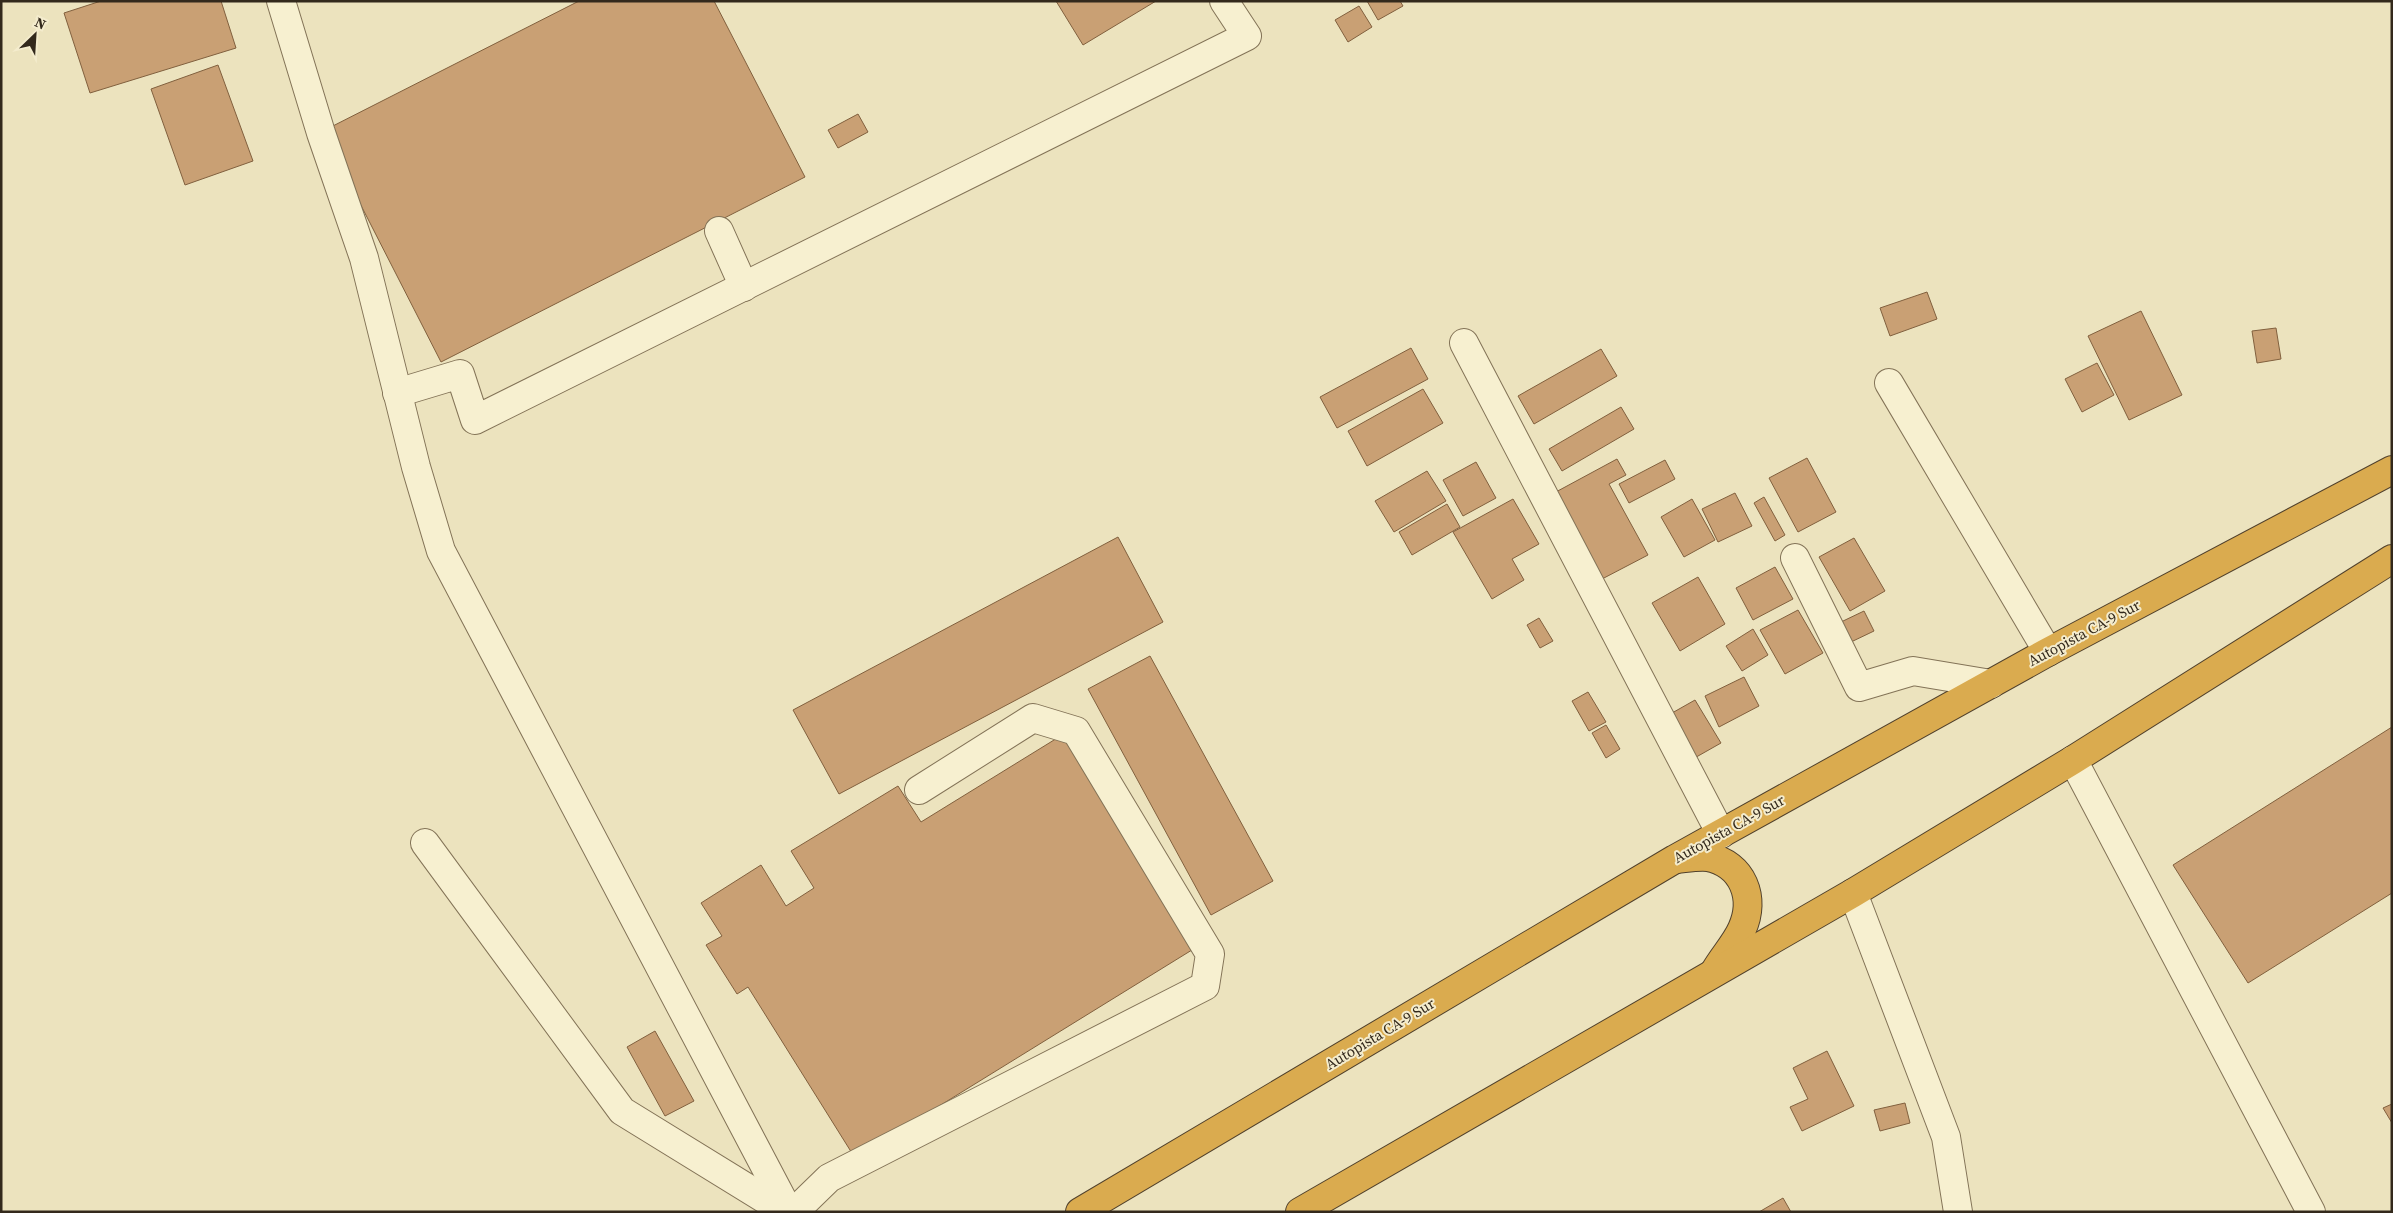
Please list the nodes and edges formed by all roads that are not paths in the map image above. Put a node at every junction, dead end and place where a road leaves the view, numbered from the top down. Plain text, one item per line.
1 (281, 1) edge
2 (1224, 1) edge
3 (719, 231) dead end
4 (744, 286) junction
5 (1464, 343) dead end
6 (1889, 383) dead end
7 (398, 393) junction
8 (2392, 470) edge
9 (1795, 558) dead end
10 (2392, 559) edge
11 (2048, 652) junction
12 (1991, 684) junction
13 (2073, 760) junction
14 (919, 790) dead end
15 (1721, 834) junction
16 (425, 843) dead end
17 (1675, 859) junction
18 (1853, 893) junction
19 (1712, 976) junction
20 (788, 1212) edge
21 (794, 1212) edge
22 (1080, 1212) edge
23 (1300, 1212) edge
24 (1958, 1212) edge
25 (2311, 1212) edge

1 - 7 street
2 - 4 street
3 - 4 street
4 - 7 street
5 - 15 street
6 - 11 street
7 - 20 street
8 - 11 highway, Autopista CA-9 Sur
9 - 12 street
10 - 13 highway
11 - 12 highway, Autopista CA-9 Sur
12 - 15 highway, Autopista CA-9 Sur
13 - 18 highway
13 - 25 street
14 - 21 street
15 - 17 highway, Autopista CA-9 Sur
16 - 20 street
17 - 19 highway
17 - 22 highway, Autopista CA-9 Sur
18 - 19 highway
18 - 24 street
19 - 23 highway

